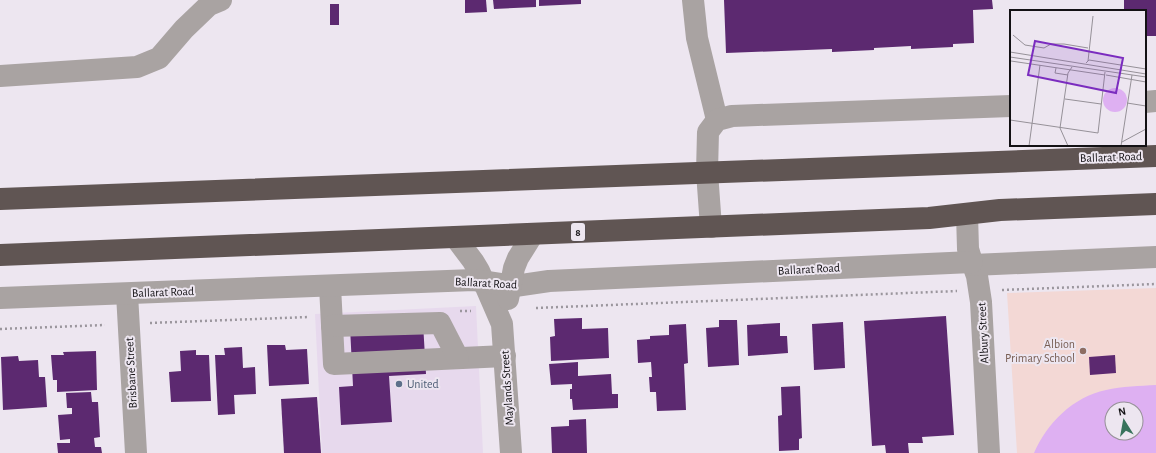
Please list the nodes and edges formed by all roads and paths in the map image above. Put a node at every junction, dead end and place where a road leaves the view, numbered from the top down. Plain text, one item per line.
1 (221, 0) edge
2 (693, 0) edge
3 (0, 76) edge
4 (1156, 101) edge
5 (1146, 102) edge
6 (1010, 106) edge
7 (716, 120) junction
8 (1156, 156) edge
9 (707, 172) junction
10 (0, 199) edge
11 (1156, 204) edge
12 (967, 214) junction
13 (710, 227) junction
14 (533, 234) junction
15 (455, 237) junction
16 (0, 255) edge
17 (1156, 257) edge
18 (972, 263) junction
19 (484, 281) junction
20 (1156, 284) edge
21 (511, 285) junction
22 (330, 286) junction
23 (980, 290) junction
24 (127, 294) junction
25 (0, 298) edge
26 (455, 311) dead end
27 (502, 314) junction
28 (332, 321) junction
29 (128, 324) junction
30 (0, 329) edge
31 (505, 356) junction
32 (458, 358) junction
33 (136, 453) edge
34 (511, 453) edge
35 (989, 453) edge

1 - 3 street
2 - 7 street
4 - 5 street
6 - 7 street
7 - 9 street
8 - 9 highway, Ballarat Road
9 - 10 highway, Ballarat Road
9 - 13 street
11 - 12 highway, 8
12 - 13 highway, 8
12 - 18 street, Albury Street
13 - 14 highway, 8
14 - 15 highway, 8
14 - 21 street, Maylands Street
15 - 16 highway, 8
15 - 19 street, Maylands Street
17 - 18 street, Ballarat Road
18 - 21 street, Ballarat Road
18 - 23 street, Albury Street
19 - 21 street, Ballarat Road
19 - 22 street, Ballarat Road
19 - 27 street, Maylands Street
20 - 23 path
21 - 27 street, Maylands Street
22 - 24 street, Ballarat Road
22 - 28 street
23 - 27 path
23 - 35 street, Albury Street
24 - 25 street, Ballarat Road
24 - 29 street, Brisbane Street
26 - 27 path
27 - 31 street, Maylands Street
28 - 29 path
28 - 32 street
28 - 32 street
29 - 30 path
29 - 33 street, Brisbane Street
31 - 32 street
31 - 34 street, Maylands Street

